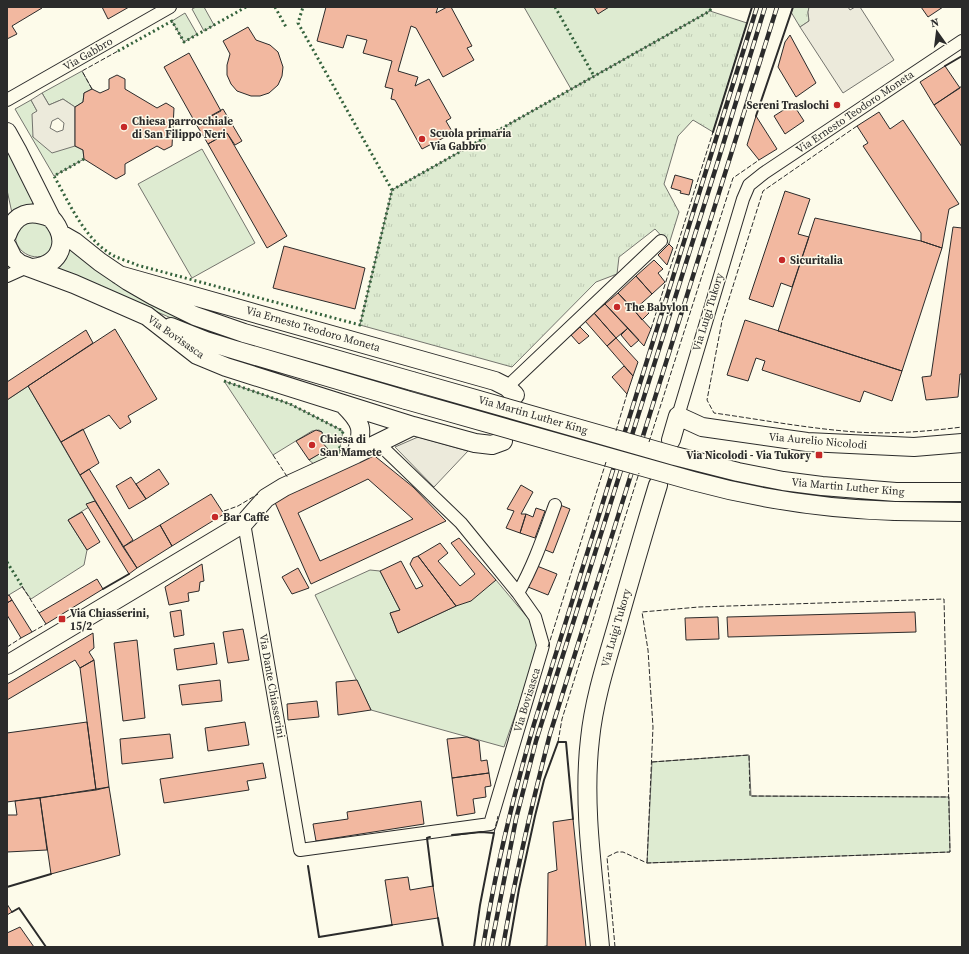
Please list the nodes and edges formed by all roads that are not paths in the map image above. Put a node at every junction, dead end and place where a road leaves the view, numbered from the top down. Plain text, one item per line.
1 (170, 7) edge
2 (962, 41) edge
3 (7, 100) edge
4 (7, 132) edge
5 (750, 185) joint
6 (51, 218) junction
7 (61, 234) junction
8 (661, 241) dead end
9 (7, 246) edge
10 (30, 268) junction
11 (119, 275) junction
12 (7, 276) edge
13 (147, 316) junction
14 (511, 391) joint
15 (344, 405) junction
16 (678, 416) junction
17 (413, 426) junction
18 (671, 440) dead end
19 (503, 441) dead end
20 (378, 443) junction
21 (962, 443) edge
22 (356, 454) junction
23 (658, 485) dead end
24 (962, 492) edge
25 (555, 505) dead end
26 (962, 512) edge
27 (244, 523) junction
28 (518, 593) junction
29 (7, 665) edge
30 (300, 850) joint
31 (600, 947) edge

1 - 3 street, Via Gabbro
2 - 5 street, Via Ernesto Teodoro Moneta
4 - 6 street
5 - 16 street, Via Luigi Tukory
6 - 7 street
6 - 9 street, Via Bovisasca
7 - 10 street
7 - 11 street
8 - 14 street, Via Ernesto Teodoro Moneta
9 - 10 street, Via Bovisasca
10 - 12 street
10 - 13 street, Via Bovisasca
11 - 14 street, Via Ernesto Teodoro Moneta
11 - 24 street, Via Martin Luther King, bridge
13 - 15 street, Via Bovisasca
13 - 26 street, Via Martin Luther King, bridge
15 - 17 street, Via Bovisasca
15 - 22 street
16 - 18 street, Via Luigi Tukory
16 - 21 street, Via Aurelio Nicolodi
17 - 19 street, Via Bovisasca
17 - 20 street
20 - 22 street
20 - 28 street, Via Bovisasca
22 - 27 street
23 - 31 street, Via Luigi Tukory
25 - 28 street
27 - 29 street
27 - 30 street, Via Dante Chiasserini
28 - 30 street, Via Bovisasca

